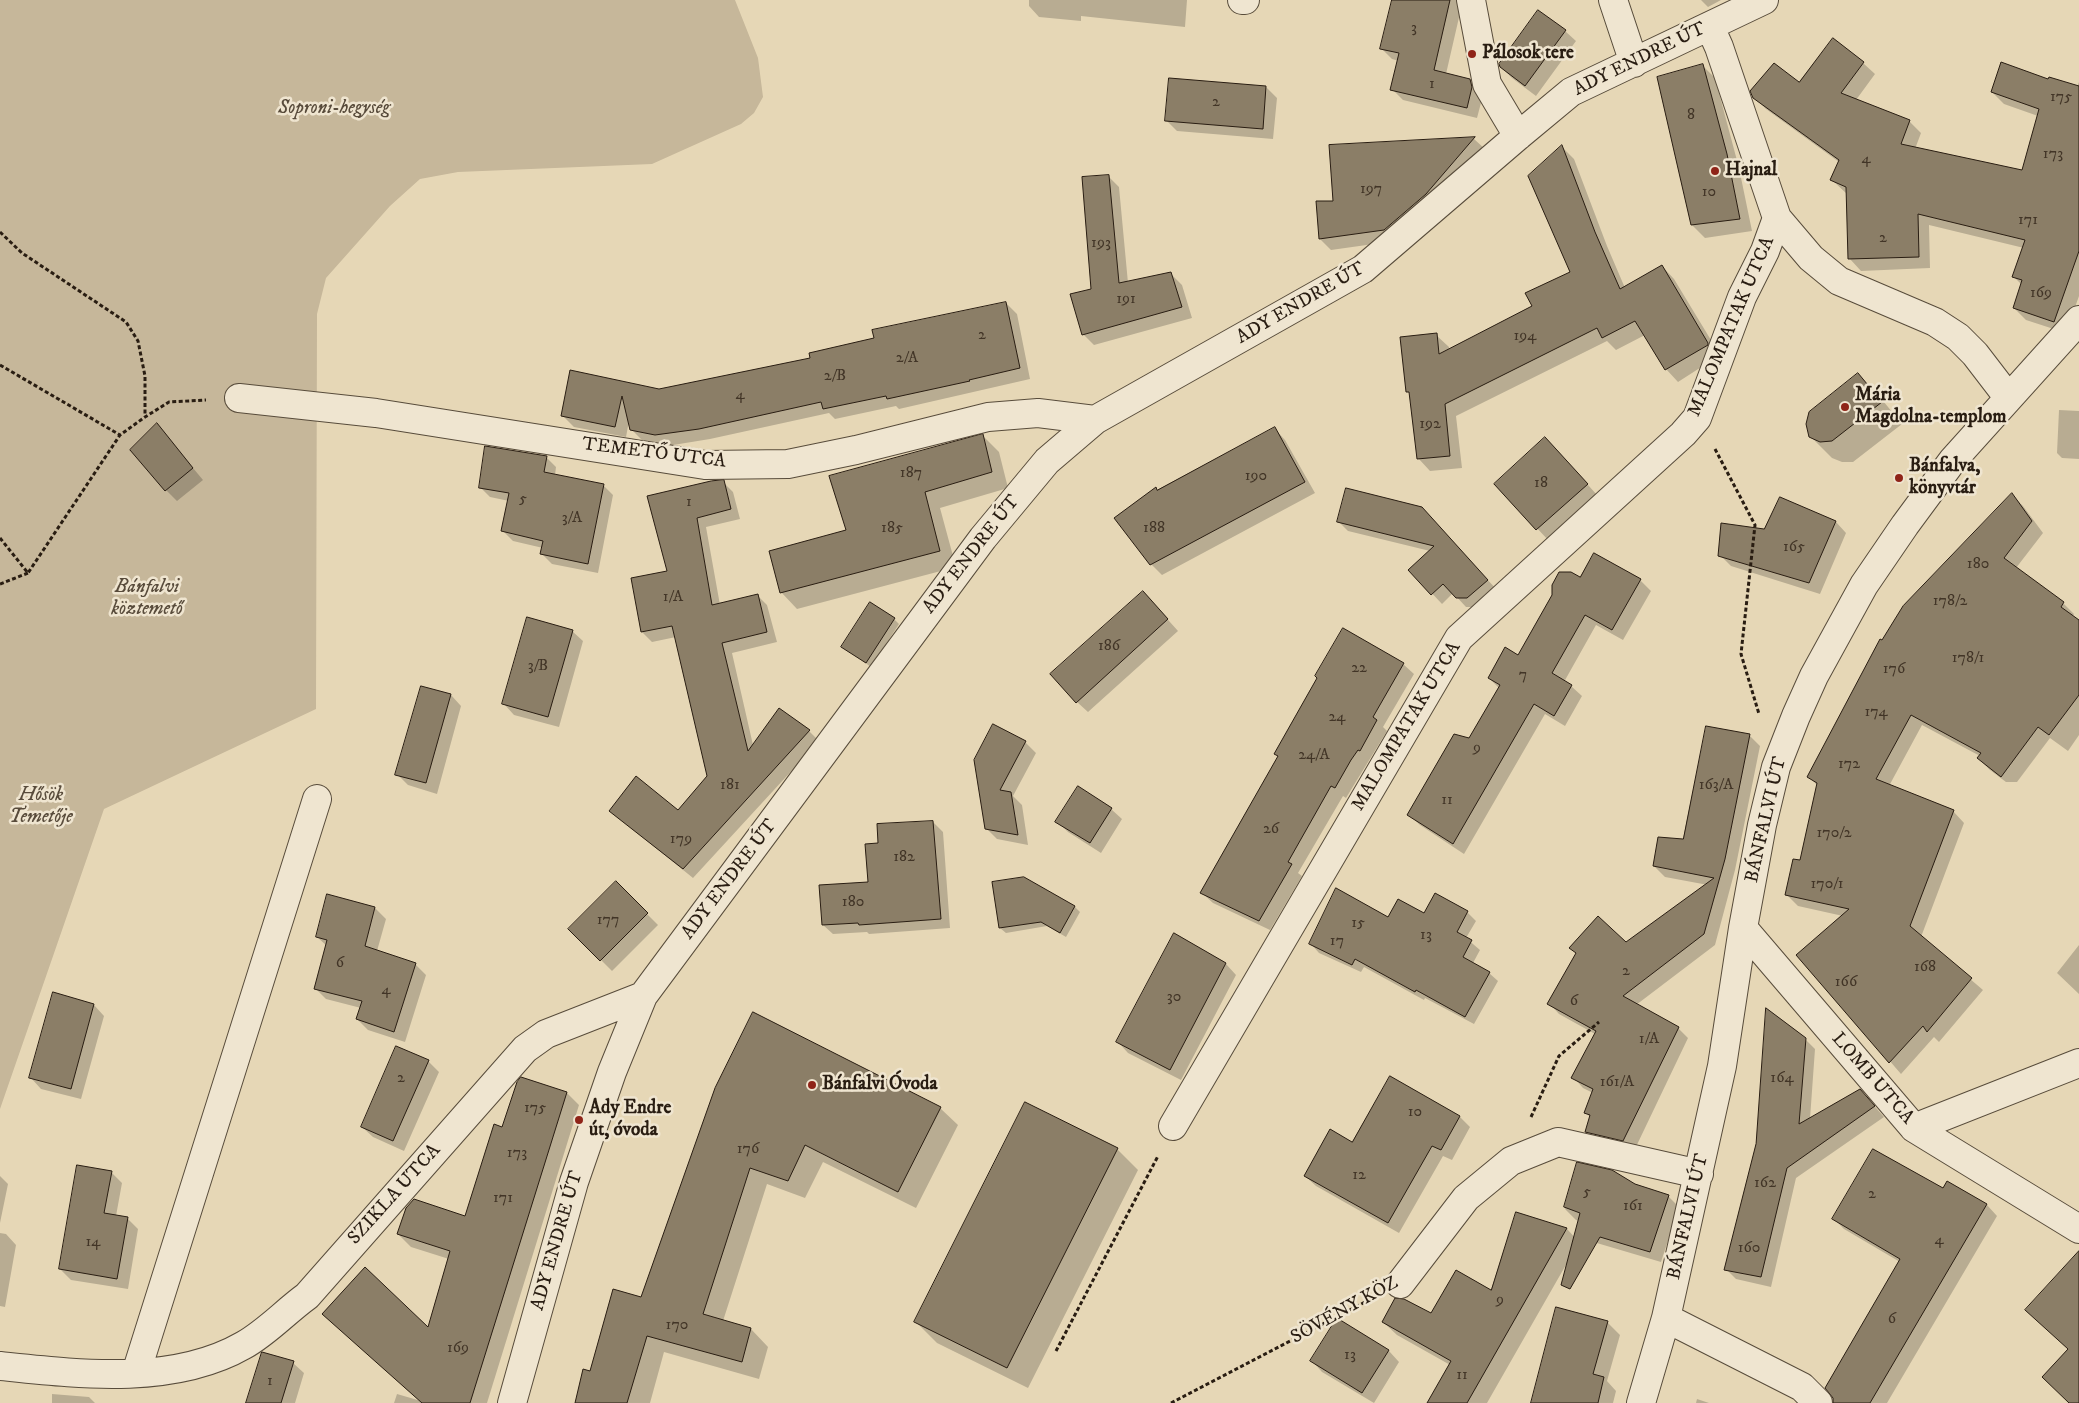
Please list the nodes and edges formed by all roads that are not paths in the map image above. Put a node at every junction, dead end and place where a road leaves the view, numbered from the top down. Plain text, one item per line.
1 (1471, 0) edge
2 (1613, 0) edge
3 (1764, 0) edge
4 (1710, 27) junction
5 (1634, 63) junction
6 (1518, 136) junction
7 (1777, 218) junction
8 (2079, 320) edge
9 (2008, 397) junction
10 (239, 398) road end
11 (1095, 420) junction
12 (317, 799) dead end
13 (1743, 928) junction
14 (642, 996) junction
15 (2079, 1063) edge
16 (1173, 1126) road end
17 (1914, 1128) junction
18 (1699, 1174) junction
19 (2079, 1229) edge
20 (1400, 1284) road end
21 (1666, 1318) junction
22 (0, 1366) edge
23 (136, 1373) junction
24 (512, 1403) edge
25 (1641, 1403) edge
26 (1818, 1403) edge

1 - 6 street
2 - 5 street
3 - 4 street, ADY ENDRE ÚT
4 - 5 street, ADY ENDRE ÚT
4 - 7 street, MALOMPATAK UTCA
5 - 6 street, ADY ENDRE ÚT
6 - 11 street, ADY ENDRE ÚT
7 - 9 street, MALOMPATAK UTCA
7 - 16 street, MALOMPATAK UTCA
8 - 9 street, BÁNFALVI ÚT
9 - 13 street, BÁNFALVI ÚT
10 - 11 street, TEMETŐ UTCA
11 - 14 street, ADY ENDRE ÚT
12 - 23 street
13 - 17 street, LOMB UTCA
13 - 18 street, BÁNFALVI ÚT
14 - 23 street, SZIKLA UTCA
14 - 24 street, ADY ENDRE ÚT
15 - 17 street
17 - 19 street, LOMB UTCA
18 - 20 street, SÖVÉNY KÖZ
18 - 21 street, BÁNFALVI ÚT
21 - 25 street, BÁNFALVI ÚT
21 - 26 street
22 - 23 street, SZIKLA UTCA

